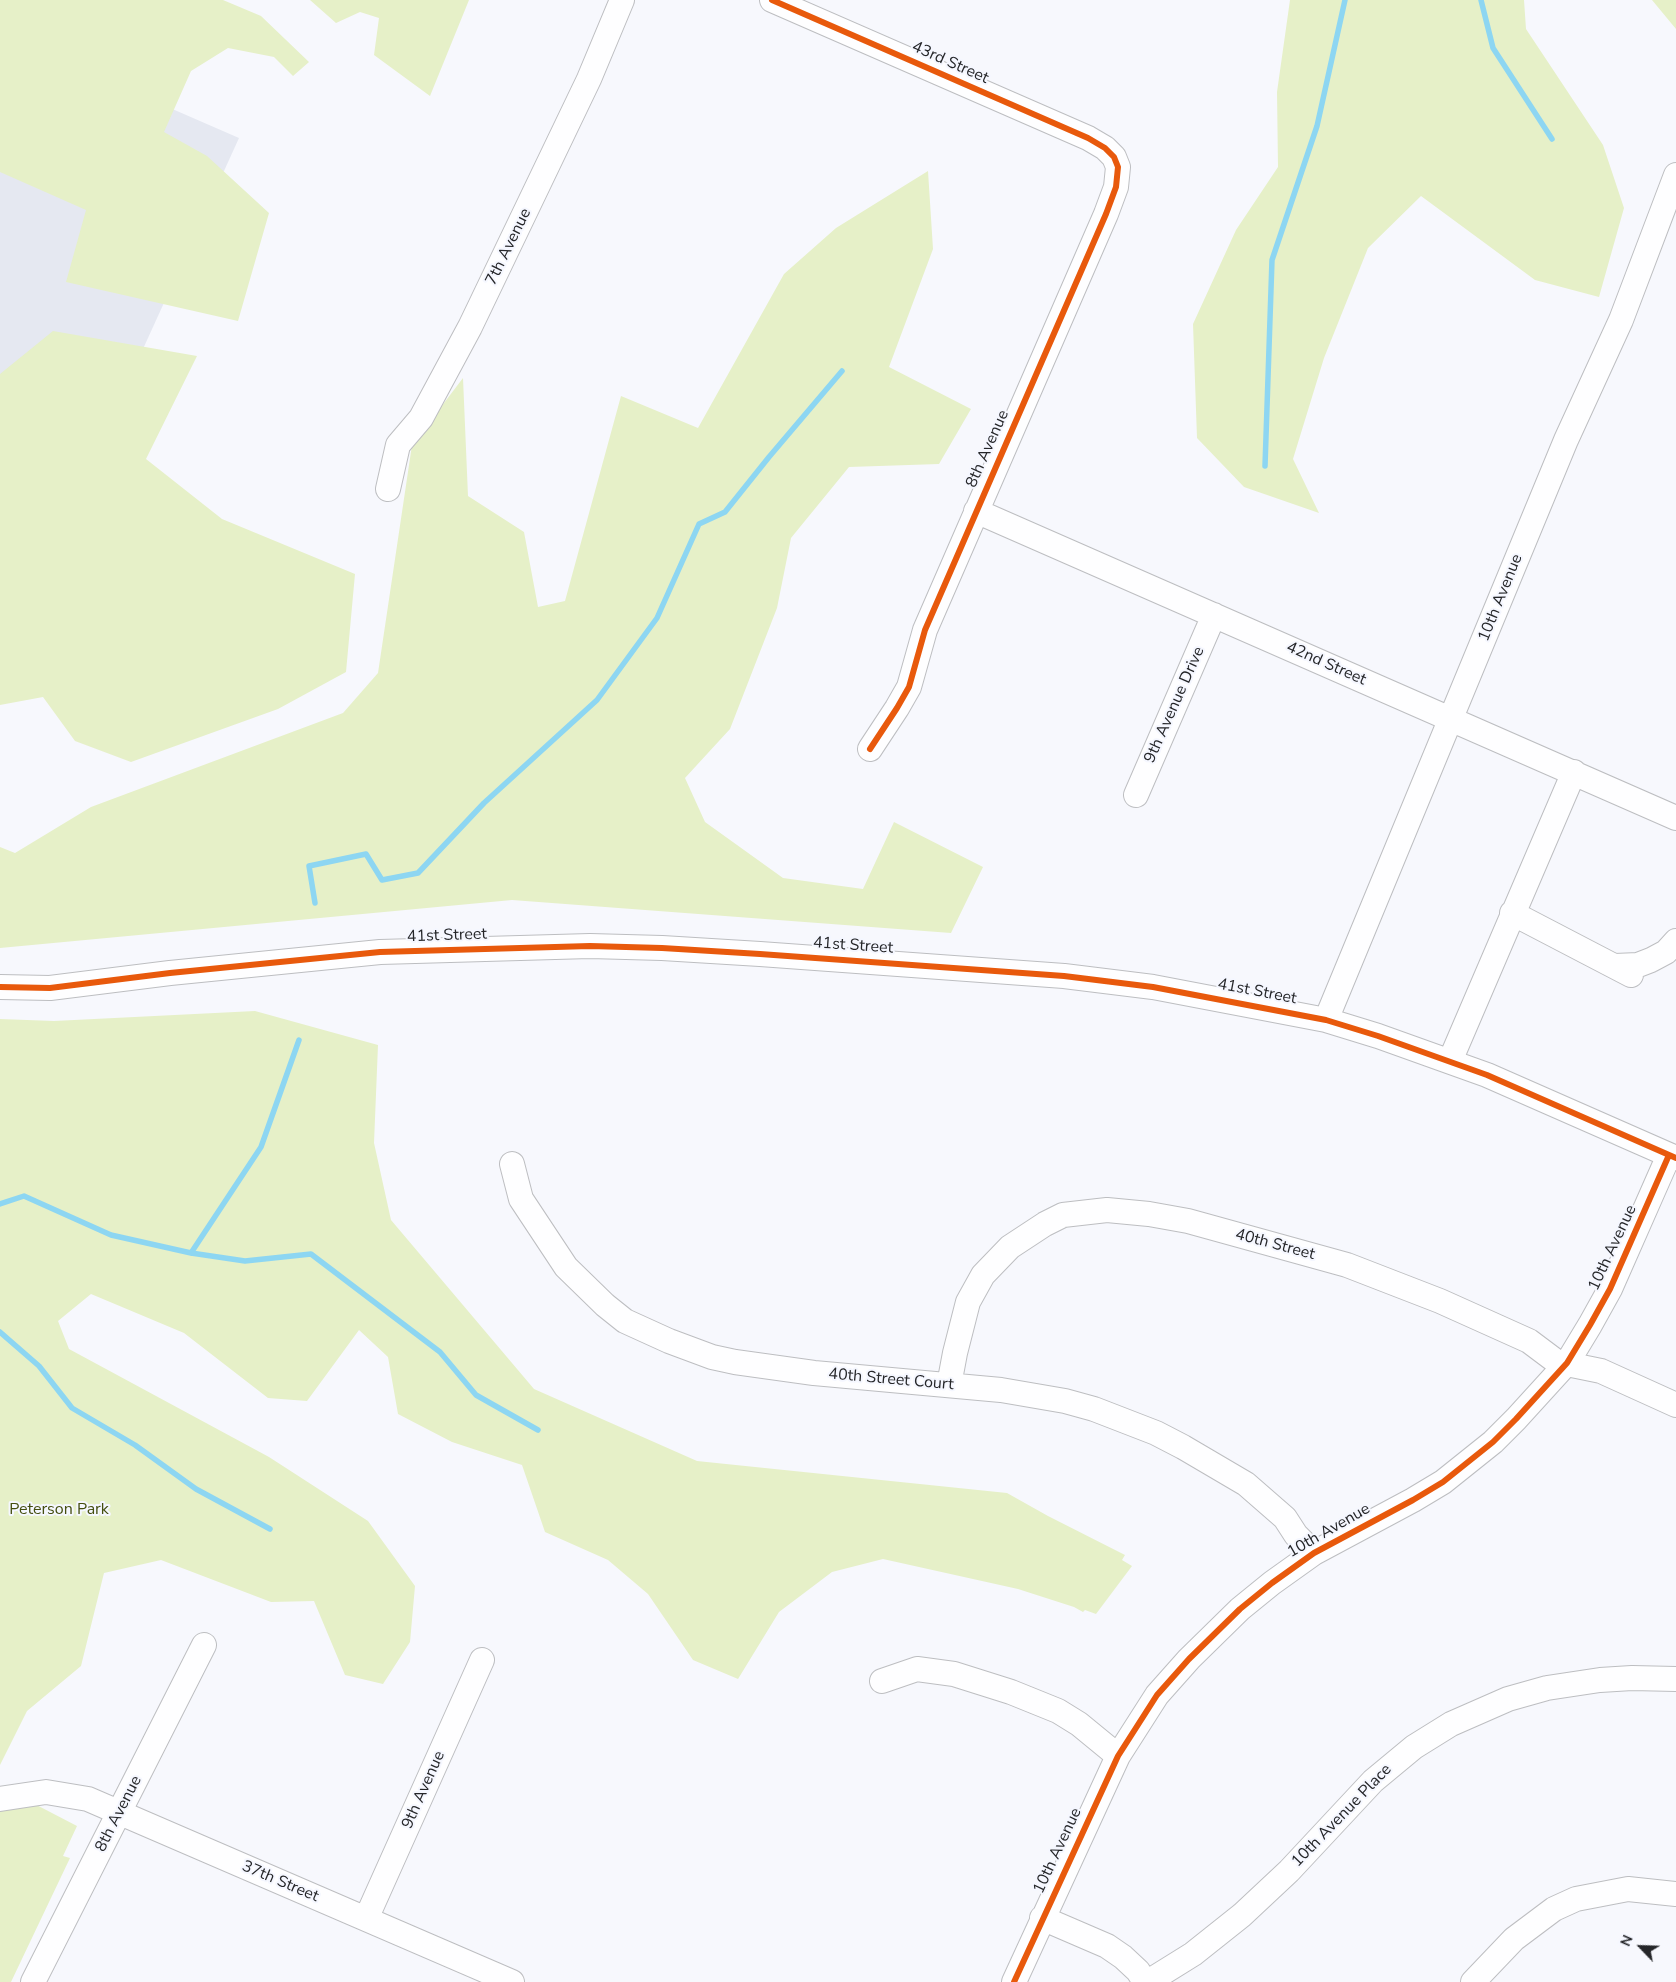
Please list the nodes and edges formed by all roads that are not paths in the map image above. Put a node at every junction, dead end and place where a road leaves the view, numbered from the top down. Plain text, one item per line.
1 (622, 0) edge
2 (772, 0) edge
3 (1114, 157) joint
4 (1676, 175) edge
5 (388, 489) dead end
6 (976, 511) junction
7 (1214, 615) junction
8 (1451, 719) junction
9 (870, 749) dead end
10 (1574, 772) junction
11 (1136, 795) dead end
12 (1676, 818) edge
13 (1512, 913) junction
14 (1676, 941) edge
15 (0, 987) edge
16 (1326, 1020) junction
17 (1450, 1060) junction
18 (1672, 1156) edge
19 (512, 1164) dead end
20 (1567, 1363) junction
21 (949, 1386) junction
22 (1676, 1405) edge
23 (1314, 1552) junction
24 (204, 1645) dead end
25 (482, 1660) dead end
26 (1676, 1679) edge
27 (882, 1681) dead end
28 (1118, 1756) junction
29 (0, 1799) edge
30 (120, 1813) junction
31 (1676, 1894) edge
32 (1042, 1918) junction
33 (366, 1919) junction
34 (33, 1982) edge
35 (512, 1982) edge
36 (1014, 1982) edge
37 (1146, 1982) edge
38 (1473, 1982) edge

1 - 5 street, 7th Avenue
2 - 3 street, 43rd Street
3 - 6 street, 8th Avenue
4 - 8 street, 10th Avenue
6 - 7 street, 42nd Street
6 - 9 street, 8th Avenue
7 - 8 street, 42nd Street
7 - 11 street, 9th Avenue Drive
8 - 10 street, 42nd Street
8 - 16 street, 10th Avenue
10 - 12 street, 42nd Street
10 - 13 street
13 - 14 street
13 - 17 street
15 - 16 street, 41st Street
16 - 17 street, 41st Street
17 - 18 street, 41st Street
18 - 20 street, 10th Avenue
19 - 21 street, 40th Street Court
20 - 21 street, 40th Street
20 - 22 street, 40th Street
20 - 23 street, 10th Avenue
21 - 23 street, 40th Street Court
23 - 28 street, 10th Avenue
24 - 30 street, 8th Avenue
25 - 33 street, 9th Avenue
26 - 37 street, 10th Avenue Place
27 - 28 street
28 - 32 street, 10th Avenue
29 - 30 street, 37th Street
30 - 33 street, 37th Street
30 - 34 street, 8th Avenue
31 - 38 street
32 - 36 street, 10th Avenue
32 - 37 street
33 - 35 street, 37th Street

